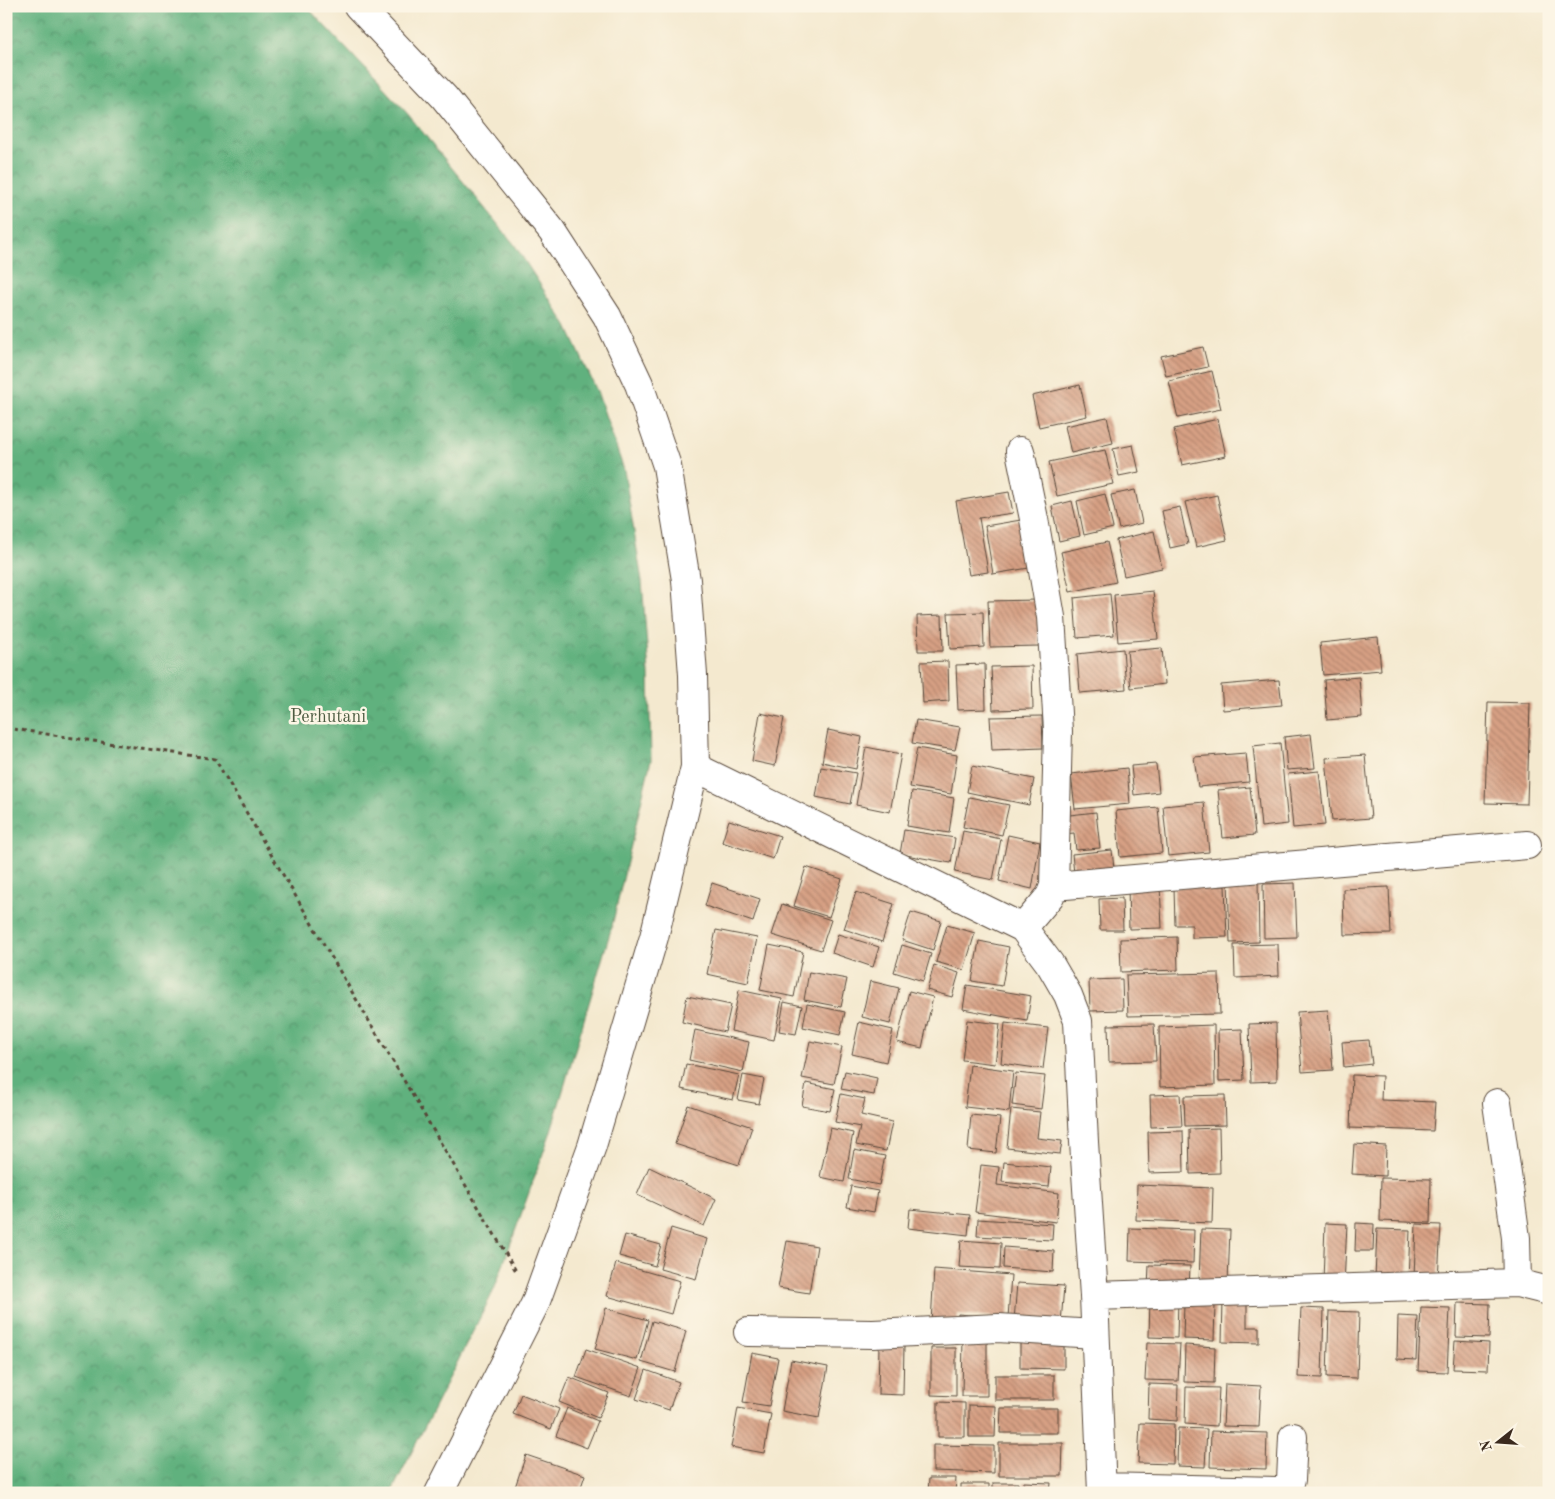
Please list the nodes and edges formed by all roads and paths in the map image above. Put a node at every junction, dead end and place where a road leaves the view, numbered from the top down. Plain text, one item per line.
1 (358, 6) edge
2 (1020, 452) dead end
3 (6, 728) edge
4 (695, 767) junction
5 (1527, 845) dead end
6 (1054, 886) junction
7 (1023, 928) junction
8 (1497, 1103) dead end
9 (1517, 1283) junction
10 (1549, 1291) edge
11 (1094, 1296) junction
12 (535, 1304) junction
13 (748, 1332) dead end
14 (1095, 1334) junction
15 (1293, 1438) dead end
16 (1102, 1490) edge
17 (439, 1493) edge

1 - 4 street
2 - 6 street
3 - 12 path
4 - 7 street
4 - 12 street
5 - 6 street
6 - 7 street
7 - 11 street
8 - 9 street
9 - 10 street
9 - 11 street
11 - 14 street
12 - 17 street
13 - 14 street
14 - 16 street
15 - 16 street

